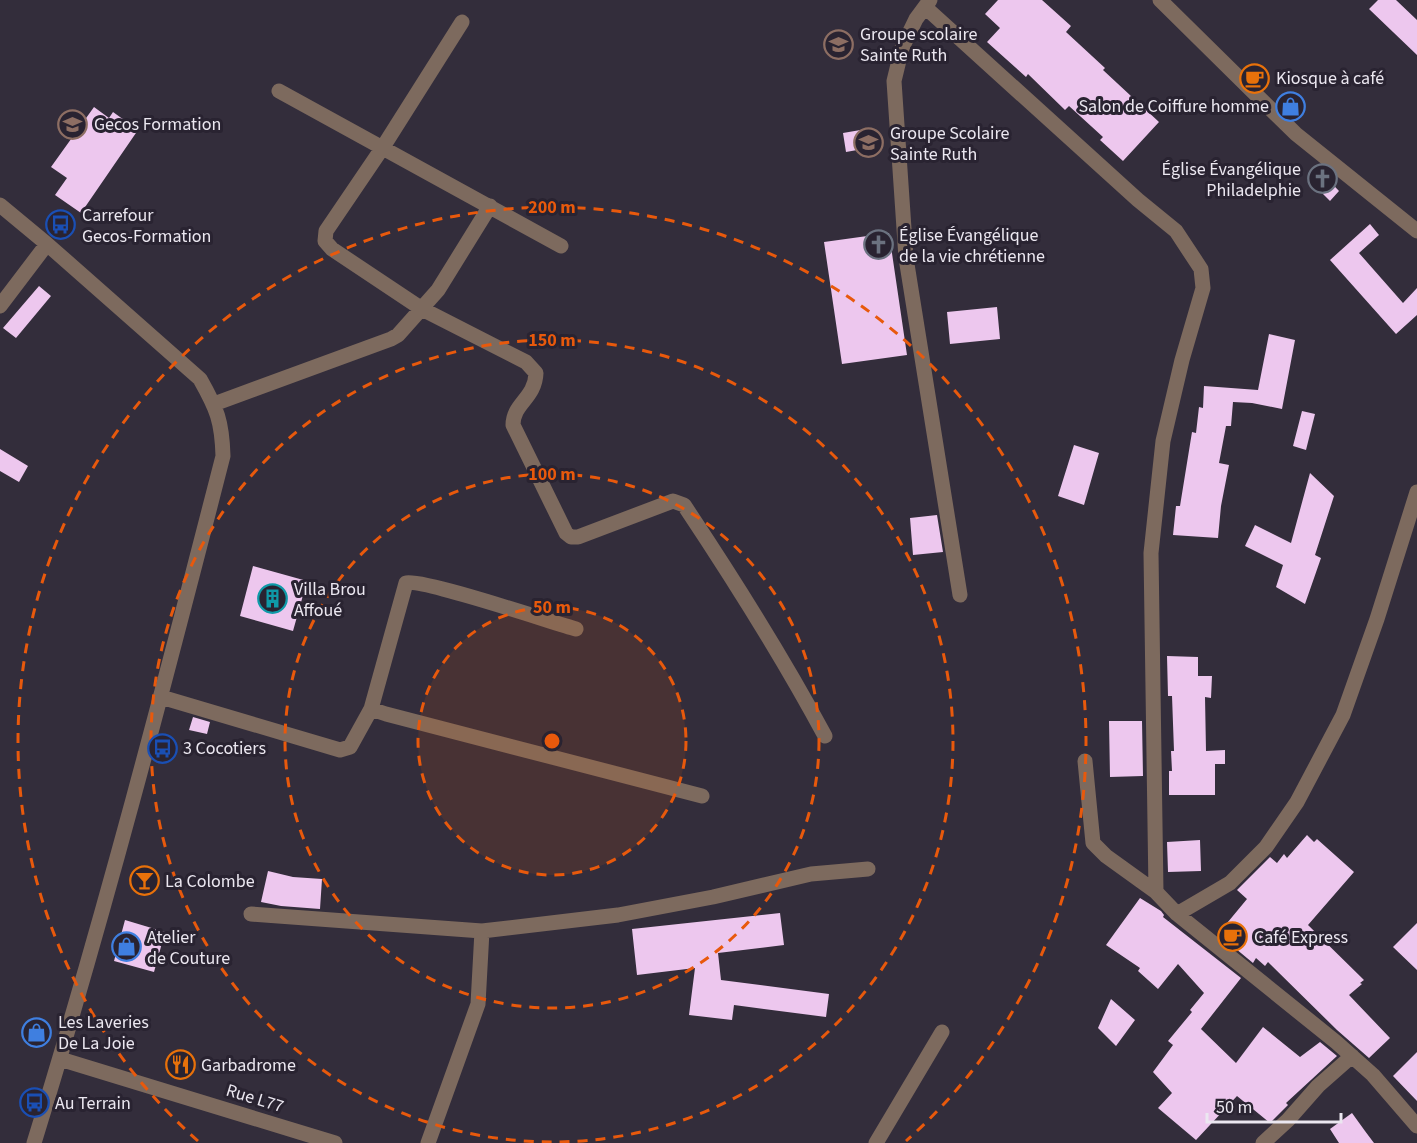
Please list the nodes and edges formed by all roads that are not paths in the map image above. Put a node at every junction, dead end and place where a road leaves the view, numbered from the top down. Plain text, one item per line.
1 (1160, 0) edge
2 (927, 3) edge
3 (462, 22) dead end
4 (279, 91) dead end
5 (383, 147) junction
6 (0, 205) edge
7 (490, 206) junction
8 (1417, 231) edge
9 (47, 244) junction
10 (561, 246) dead end
11 (0, 306) edge
12 (422, 309) junction
13 (214, 405) junction
14 (1417, 492) edge
15 (960, 595) dead end
16 (576, 629) dead end
17 (161, 697) junction
18 (371, 708) junction
19 (825, 735) dead end
20 (1085, 761) dead end
21 (702, 796) dead end
22 (868, 869) dead end
23 (1156, 892) junction
24 (252, 914) dead end
25 (1177, 914) junction
26 (482, 931) junction
27 (942, 1032) dead end
28 (1352, 1056) junction
29 (60, 1059) junction
30 (1417, 1126) edge
31 (34, 1143) edge
32 (334, 1143) edge
33 (428, 1143) edge
34 (876, 1143) edge
35 (1263, 1143) edge

1 - 8 street
2 - 15 street
2 - 23 street
3 - 5 street
4 - 5 street
5 - 7 street
5 - 12 street
6 - 9 street
7 - 10 street
7 - 12 street
9 - 11 street
9 - 13 street
12 - 13 street
12 - 19 street
13 - 17 street
14 - 25 street
16 - 18 street
17 - 18 street
17 - 29 street
18 - 21 street
20 - 23 street
22 - 26 street
23 - 25 street
24 - 26 street
25 - 28 street
26 - 33 street
27 - 34 street
28 - 30 street
28 - 35 street
29 - 31 street
29 - 32 street, Rue L77

